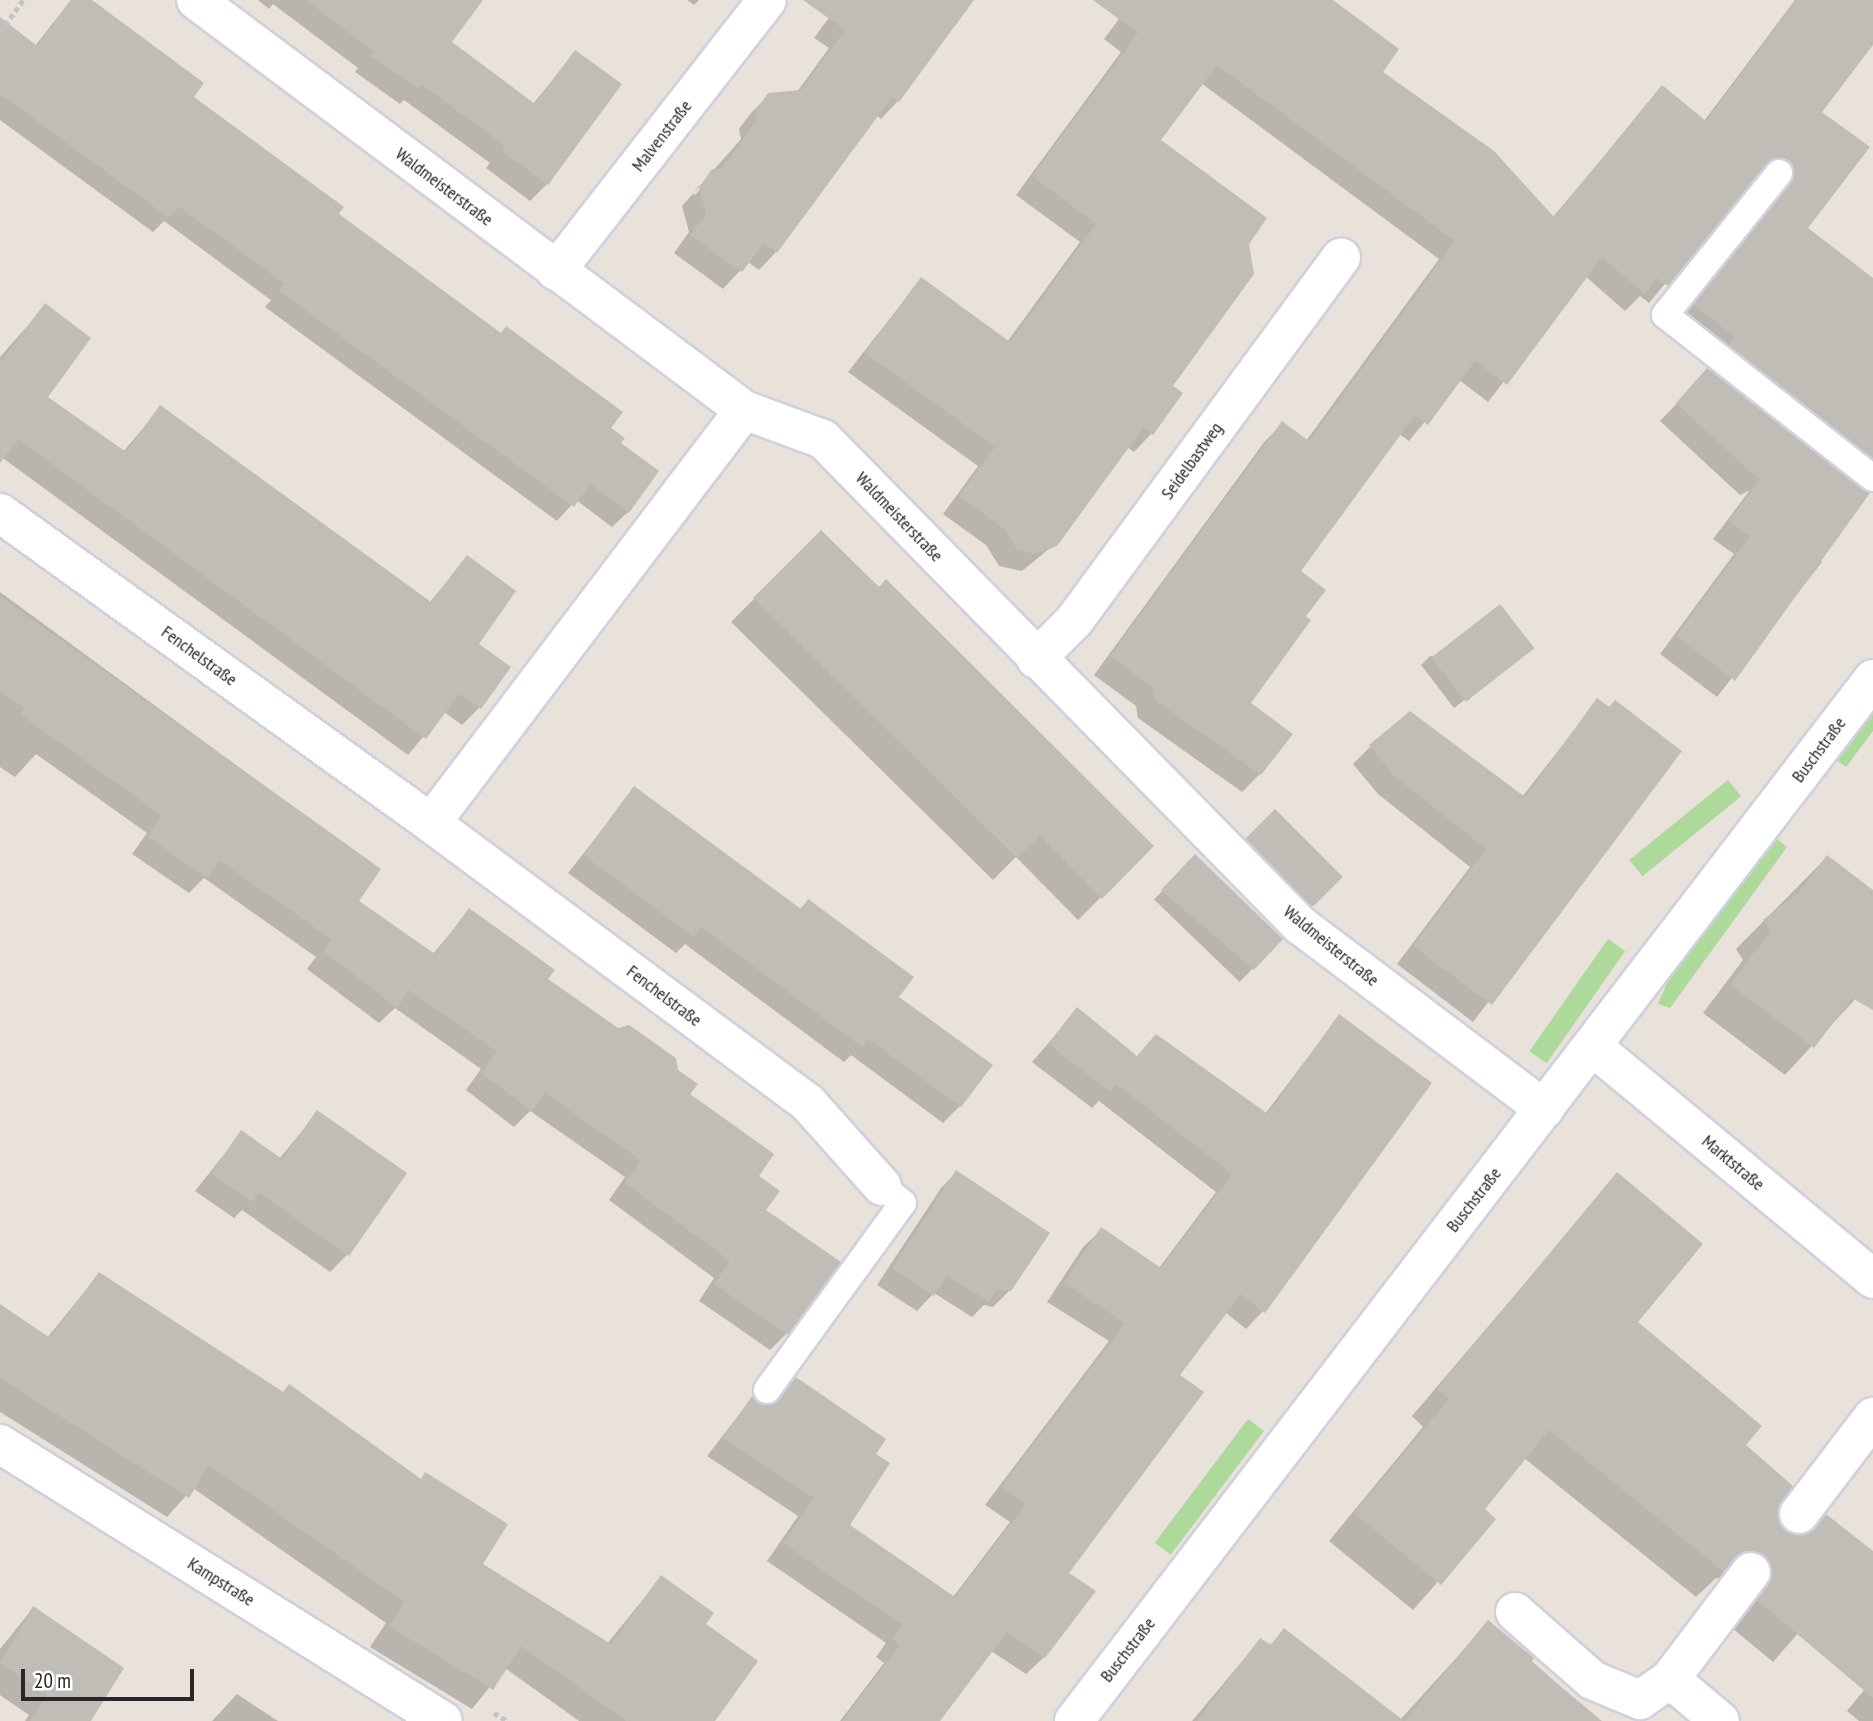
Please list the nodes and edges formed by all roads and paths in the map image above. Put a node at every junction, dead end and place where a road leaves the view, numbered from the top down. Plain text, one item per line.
1 (23, 0) edge
2 (196, 0) edge
3 (767, 0) edge
4 (0, 32) edge
5 (1779, 173) dead end
6 (1341, 258) dead end
7 (556, 271) junction
8 (744, 410) junction
9 (1873, 478) edge
10 (0, 513) edge
11 (1036, 659) junction
12 (1873, 678) edge
13 (431, 823) junction
14 (1593, 1046) junction
15 (1544, 1109) junction
16 (882, 1186) joint
17 (1873, 1279) edge
18 (767, 1390) dead end
19 (1873, 1417) edge
20 (0, 1444) edge
21 (1799, 1514) tunnel mouth
22 (1751, 1572) tunnel mouth
23 (1515, 1612) dead end
24 (1670, 1679) junction
25 (443, 1721) edge
26 (1074, 1721) edge
27 (1720, 1721) edge

1 - 4 path
2 - 7 street, Waldmeisterstraße
3 - 7 street, Malvenstraße
5 - 9 lane
6 - 11 street, Seidelbastweg
7 - 8 street, Waldmeisterstraße
8 - 11 street, Waldmeisterstraße
8 - 13 street
10 - 13 street, Fenchelstraße
11 - 15 street, Waldmeisterstraße
12 - 14 street, Buschstraße
13 - 16 street, Fenchelstraße
14 - 15 street, Buschstraße
14 - 17 street, Marktstraße
15 - 26 street, Buschstraße
16 - 18 lane
19 - 21 street
20 - 25 street, Kampstraße
22 - 24 street
23 - 24 street
24 - 27 street

